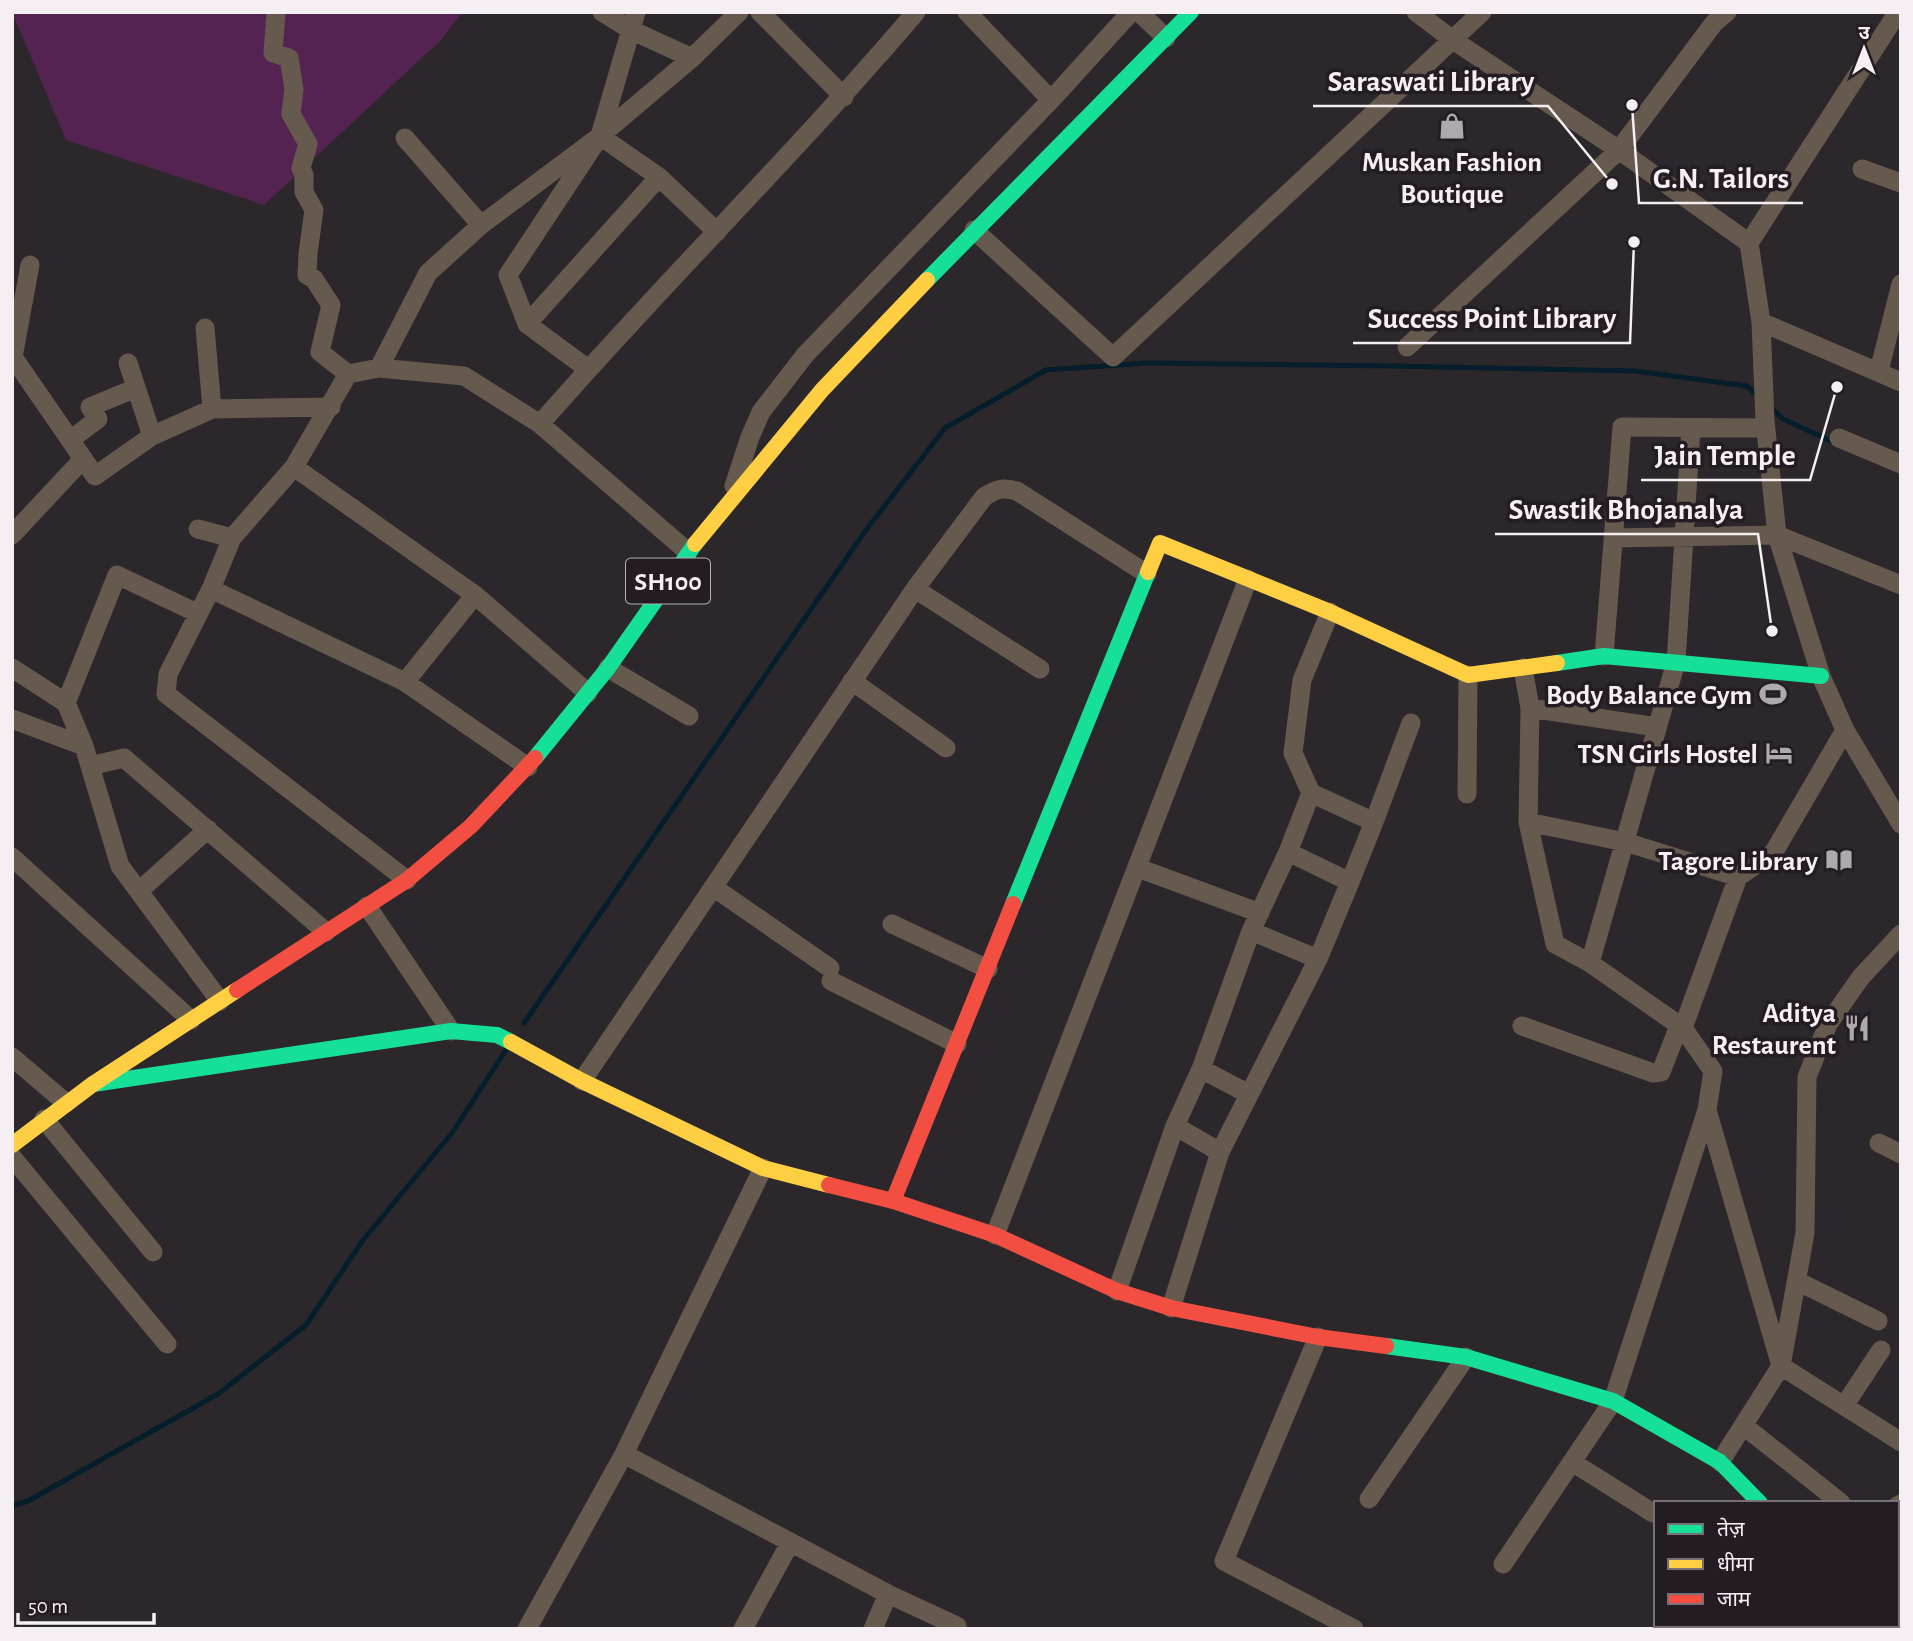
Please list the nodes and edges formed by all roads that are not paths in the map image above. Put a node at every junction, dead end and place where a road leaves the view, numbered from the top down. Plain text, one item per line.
1 (276, 12) edge
2 (602, 12) edge
3 (739, 12) edge
4 (760, 12) edge
5 (916, 12) edge
6 (967, 12) edge
7 (1131, 12) edge
8 (1139, 12) edge
9 (1191, 12) edge
10 (1416, 12) edge
11 (1482, 12) edge
12 (1727, 12) edge
13 (1898, 12) edge
14 (634, 21) edge
15 (1166, 38) junction
16 (1453, 40) junction
17 (692, 58) junction
18 (844, 97) junction
19 (1051, 100) junction
20 (600, 136) junction
21 (405, 138) dead end
22 (1619, 150) junction
23 (1862, 169) dead end
24 (659, 177) junction
25 (1901, 183) edge
26 (481, 225) junction
27 (974, 230) junction
28 (717, 232) junction
29 (1749, 243) junction
30 (30, 265) dead end
31 (1901, 284) edge
32 (1761, 323) junction
33 (527, 324) junction
34 (205, 328) dead end
35 (1408, 347) dead end
36 (128, 363) dead end
37 (379, 368) junction
38 (588, 369) junction
39 (1879, 371) junction
40 (348, 374) junction
41 (1901, 382) edge
42 (136, 388) junction
43 (331, 407) junction
44 (212, 410) junction
45 (540, 424) junction
46 (1765, 425) junction
47 (1691, 428) junction
48 (152, 436) junction
49 (1839, 438) dead end
50 (70, 440) junction
51 (83, 459) junction
52 (1901, 464) edge
53 (294, 467) junction
54 (729, 503) junction
55 (198, 529) dead end
56 (12, 535) edge
57 (1777, 535) junction
58 (1685, 537) junction
59 (232, 538) junction
60 (1613, 538) junction
61 (688, 552) junction
62 (1147, 574) junction
63 (1248, 579) junction
64 (1901, 585) edge
65 (211, 589) junction
66 (915, 589) junction
67 (475, 595) junction
68 (1330, 612) junction
69 (197, 613) junction
70 (1604, 656) junction
71 (1676, 662) junction
72 (12, 668) edge
73 (608, 668) junction
74 (1523, 668) junction
75 (1040, 669) dead end
76 (1468, 675) junction
77 (1821, 676) junction
78 (852, 681) junction
79 (405, 682) junction
80 (587, 693) junction
81 (66, 703) junction
82 (1530, 708) junction
83 (689, 716) dead end
84 (12, 719) edge
85 (1411, 723) dead end
86 (1657, 727) junction
87 (1845, 730) junction
88 (84, 746) junction
89 (946, 748) dead end
90 (90, 766) junction
91 (528, 767) junction
92 (1311, 793) junction
93 (1467, 794) dead end
94 (1374, 822) junction
95 (1528, 822) junction
96 (1901, 824) edge
97 (208, 829) junction
98 (1625, 842) junction
99 (1289, 852) junction
100 (12, 857) edge
101 (1138, 868) junction
102 (1738, 877) junction
103 (407, 880) junction
104 (1350, 882) junction
105 (712, 887) junction
106 (139, 891) junction
107 (367, 906) junction
108 (1255, 922) junction
109 (892, 924) dead end
110 (326, 932) junction
111 (1901, 934) edge
112 (1318, 959) junction
113 (1590, 963) junction
114 (988, 969) junction
115 (220, 1001) junction
116 (191, 1020) junction
117 (1522, 1027) dead end
118 (1681, 1027) junction
119 (451, 1031) junction
120 (957, 1044) junction
121 (12, 1057) edge
122 (1201, 1069) junction
123 (582, 1080) junction
124 (93, 1084) junction
125 (1249, 1094) junction
126 (66, 1103) junction
127 (1707, 1110) junction
128 (44, 1119) junction
129 (1175, 1126) junction
130 (1879, 1143) dead end
131 (12, 1145) edge
132 (1220, 1152) junction
133 (1901, 1154) edge
134 (12, 1157) edge
135 (763, 1168) junction
136 (893, 1201) junction
137 (995, 1235) junction
138 (153, 1252) dead end
139 (1797, 1281) junction
140 (1117, 1291) junction
141 (1171, 1308) junction
142 (1878, 1321) dead end
143 (1318, 1338) junction
144 (167, 1344) dead end
145 (1881, 1350) dead end
146 (1466, 1357) junction
147 (1781, 1366) junction
148 (1613, 1401) junction
149 (1844, 1406) junction
150 (1744, 1426) junction
151 (1901, 1442) edge
152 (624, 1454) junction
153 (1572, 1462) junction
154 (1720, 1462) junction
155 (1369, 1499) dead end
156 (1758, 1501) edge
157 (1838, 1501) edge
158 (1653, 1513) dead end
159 (790, 1543) junction
160 (1503, 1564) dead end
161 (888, 1594) junction
162 (957, 1626) dead end
163 (527, 1629) edge
164 (743, 1629) edge
165 (873, 1629) edge
166 (1354, 1629) edge

1 - 40 street
2 - 14 street
3 - 17 street
4 - 18 street
5 - 18 street
6 - 19 street
7 - 19 street
8 - 15 street
9 - 15 street, SH100
10 - 16 street
11 - 16 street
12 - 22 street
13 - 29 street
14 - 17 street
14 - 20 street
15 - 27 street, SH100
16 - 22 street
16 - 27 street
17 - 20 street
18 - 28 street
19 - 54 street
20 - 24 street
20 - 26 street
20 - 33 street
21 - 26 street
22 - 29 street
22 - 35 street
23 - 25 street
24 - 28 street
24 - 33 street
26 - 37 street
27 - 54 street, SH100
28 - 38 street
29 - 32 street
30 - 50 street
31 - 39 street
32 - 39 street
32 - 46 street
33 - 38 street
34 - 44 street
36 - 42 street
37 - 40 street
37 - 45 street
38 - 45 street
39 - 41 street
40 - 43 street
42 - 48 street
42 - 50 street
43 - 44 street
43 - 53 street
44 - 48 street
45 - 61 street
46 - 47 street
46 - 57 street
47 - 58 street
47 - 60 street
48 - 51 street
49 - 52 street
50 - 51 street
51 - 56 street
53 - 59 street
53 - 67 street
54 - 61 street, SH100
55 - 59 street
57 - 58 street
57 - 64 street
57 - 77 street
58 - 60 street
58 - 71 street
59 - 65 street
60 - 70 street
61 - 73 street, SH100
62 - 63 street
62 - 66 street
62 - 114 street
63 - 68 street
63 - 101 street
65 - 69 street
65 - 79 street
66 - 75 street
66 - 78 street
67 - 79 street
67 - 80 street
68 - 76 street
68 - 92 street
69 - 81 street
69 - 103 street
70 - 71 street
70 - 74 street
71 - 77 street
71 - 86 street
72 - 81 street
73 - 80 street, SH100
73 - 83 street
74 - 76 street
74 - 82 street
76 - 93 street
77 - 87 street
78 - 89 street
78 - 105 street
79 - 91 street
80 - 91 street, SH100
81 - 88 street
82 - 86 street
82 - 95 street
84 - 88 street
85 - 94 street
86 - 98 street
87 - 96 street
87 - 102 street
88 - 90 street
90 - 97 street
90 - 106 street
91 - 103 street, SH100
92 - 94 street
92 - 99 street
94 - 104 street
95 - 98 street
95 - 113 street
97 - 106 street
97 - 110 street
98 - 102 street
98 - 113 street
99 - 104 street
99 - 108 street
100 - 116 street
101 - 108 street
101 - 137 street
102 - 118 street
103 - 107 street, SH100
104 - 112 street
105 - 120 street
105 - 123 street
106 - 115 street
107 - 110 street, SH100
107 - 119 street
108 - 112 street
108 - 122 street
109 - 114 street
110 - 115 street, SH100
111 - 139 street
112 - 125 street
113 - 118 street
114 - 120 street
115 - 116 street, SH100
116 - 124 street, SH100
117 - 118 street
118 - 127 street
119 - 123 street
119 - 124 street
120 - 136 street
121 - 126 street
122 - 125 street
122 - 129 street
123 - 135 street
124 - 126 street, SH100
125 - 132 street
126 - 128 street, SH100
127 - 147 street
127 - 148 street
128 - 131 street, SH100
128 - 138 street
129 - 132 street
129 - 140 street
130 - 133 street
132 - 141 street
134 - 144 street
135 - 136 street
135 - 152 street
136 - 137 street
137 - 140 street
139 - 142 street
139 - 147 street
140 - 141 street
141 - 143 street
143 - 146 street
143 - 166 street
145 - 149 street
146 - 148 street
146 - 155 street
147 - 149 street
147 - 150 street
148 - 153 street
148 - 154 street
149 - 151 street
150 - 154 street
150 - 157 street
152 - 159 street
152 - 163 street
153 - 158 street
153 - 160 street
154 - 156 street
159 - 161 street
159 - 164 street
161 - 162 street
161 - 165 street

